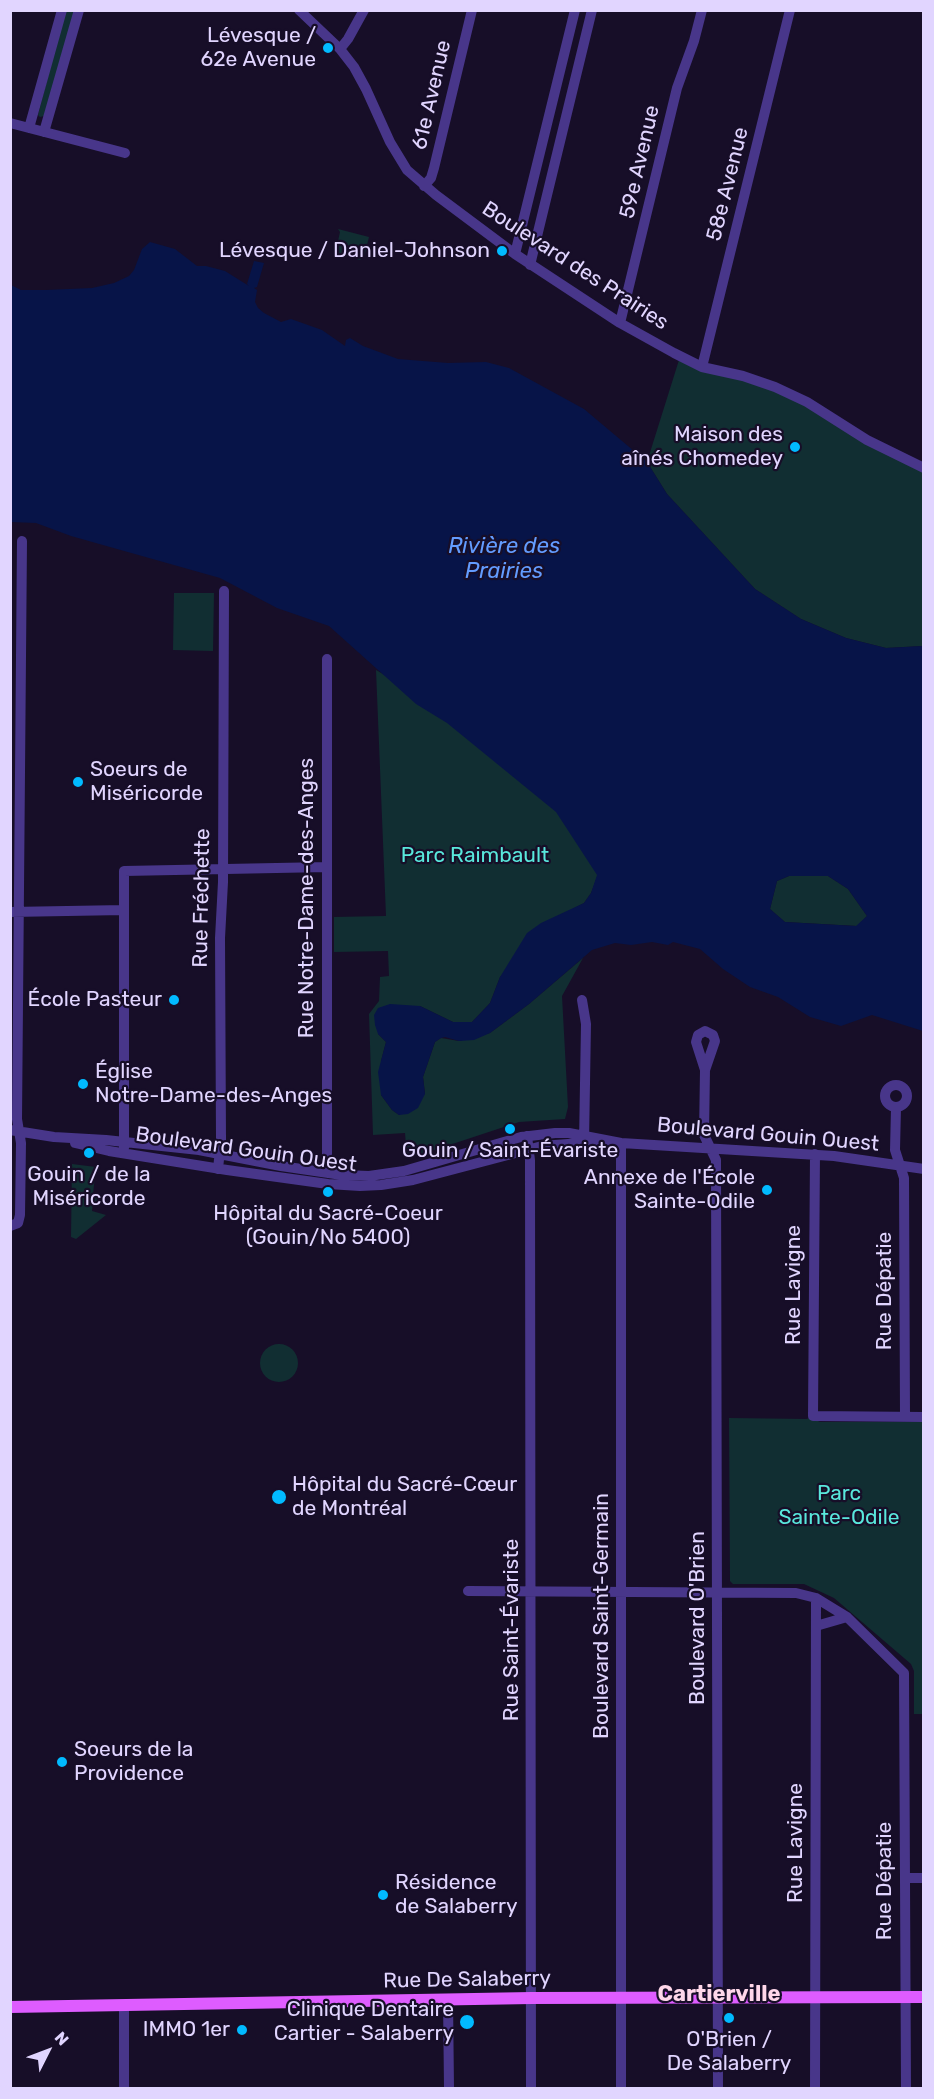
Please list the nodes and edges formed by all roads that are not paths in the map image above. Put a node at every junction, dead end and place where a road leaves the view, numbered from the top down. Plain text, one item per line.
1 (62, 10) edge
2 (79, 10) edge
3 (299, 10) edge
4 (364, 10) edge
5 (472, 10) edge
6 (575, 10) edge
7 (592, 10) edge
8 (702, 10) edge
9 (790, 10) edge
10 (340, 49) junction
11 (550, 111) junction
12 (566, 116) junction
13 (10, 123) edge
14 (29, 128) junction
15 (44, 132) junction
16 (125, 153) dead end
17 (424, 186) junction
18 (515, 254) junction
19 (530, 265) junction
20 (620, 323) junction
21 (702, 367) junction
22 (924, 468) edge
23 (22, 540) dead end
24 (16, 590) edge
25 (224, 591) dead end
26 (327, 658) dead end
27 (327, 867) junction
28 (223, 869) junction
29 (124, 910) junction
30 (15, 912) edge
31 (582, 1000) dead end
32 (705, 1070) dead end
33 (896, 1108) dead end
34 (15, 1131) edge
35 (527, 1136) junction
36 (584, 1140) junction
37 (615, 1142) junction
38 (124, 1148) junction
39 (529, 1149) junction
40 (711, 1149) junction
41 (220, 1154) junction
42 (815, 1154) junction
43 (900, 1166) junction
44 (218, 1169) junction
45 (924, 1169) edge
46 (327, 1173) junction
47 (10, 1226) edge
48 (906, 1417) junction
49 (924, 1417) edge
50 (468, 1591) dead end
51 (532, 1592) junction
52 (622, 1593) junction
53 (717, 1593) junction
54 (816, 1598) junction
55 (847, 1617) junction
56 (816, 1626) junction
57 (905, 1878) junction
58 (924, 1878) edge
59 (906, 1996) junction
60 (924, 1996) edge
61 (621, 1997) junction
62 (815, 1997) junction
63 (532, 1998) junction
64 (717, 1998) junction
65 (448, 1999) junction
66 (124, 2005) junction
67 (10, 2007) edge
68 (124, 2088) edge
69 (449, 2088) edge
70 (531, 2088) edge
71 (621, 2088) edge
72 (718, 2088) edge
73 (815, 2088) edge
74 (906, 2088) edge

1 - 14 street
2 - 15 street
3 - 10 street, Boulevard des Prairies
4 - 10 street
5 - 17 street, 61e Avenue
6 - 11 street
7 - 12 street
8 - 20 street, 59e Avenue
9 - 21 street, 58e Avenue
10 - 17 street, Boulevard des Prairies
11 - 12 street
11 - 18 street
12 - 19 street
13 - 14 street
14 - 15 street
15 - 16 street
17 - 18 street, Boulevard des Prairies
18 - 19 street, Boulevard des Prairies
19 - 20 street, Boulevard des Prairies
20 - 21 street, Boulevard des Prairies
21 - 22 street, Boulevard des Prairies
23 - 24 street
24 - 30 street
25 - 28 street, Rue Fréchette
26 - 27 street, Rue Notre-Dame-des-Anges
27 - 28 street
27 - 46 street, Rue Notre-Dame-des-Anges
28 - 29 street
28 - 41 street, Rue Fréchette
29 - 30 street
29 - 38 street
30 - 34 street
31 - 36 street
32 - 40 street, Boulevard O'Brien
33 - 43 street, Rue Dépatie
34 - 38 street, Boulevard Gouin Ouest
34 - 47 street
35 - 36 street, Boulevard Gouin Ouest
35 - 39 street, Rue Saint-Évariste
35 - 46 street, Boulevard Gouin Ouest
36 - 37 street, Boulevard Gouin Ouest
36 - 39 street, Boulevard Gouin Ouest
37 - 40 street, Boulevard Gouin Ouest
37 - 52 street, Boulevard Saint-Germain
38 - 41 street, Boulevard Gouin Ouest
38 - 44 street, Boulevard Gouin Ouest
39 - 44 street, Boulevard Gouin Ouest
39 - 51 street, Rue Saint-Évariste
40 - 42 street, Boulevard Gouin Ouest
40 - 53 street, Boulevard O'Brien
41 - 44 street, Rue Fréchette
41 - 46 street, Boulevard Gouin Ouest
42 - 43 street, Boulevard Gouin Ouest
42 - 48 street, Rue Lavigne
43 - 45 street, Boulevard Gouin Ouest
43 - 48 street, Rue Dépatie
48 - 49 street
50 - 51 street
51 - 52 street
51 - 63 street, Rue Saint-Évariste
52 - 53 street
52 - 61 street, Boulevard Saint-Germain
53 - 54 street
53 - 64 street, Boulevard O'Brien
54 - 55 street
54 - 56 street, Rue Lavigne
55 - 56 street
55 - 57 street, Rue Dépatie
56 - 62 street, Rue Lavigne
57 - 58 street
57 - 59 street, Rue Dépatie
59 - 60 main road, Rue De Salaberry
59 - 62 main road, Rue De Salaberry
59 - 74 street, Rue Dépatie
61 - 63 main road, Rue De Salaberry
61 - 64 main road, Rue De Salaberry
61 - 71 street, Boulevard Saint-Germain
62 - 64 main road, Rue De Salaberry
62 - 73 street, Rue Lavigne
63 - 65 main road, Rue De Salaberry
63 - 70 street, Rue Saint-Évariste
64 - 72 street, Boulevard O'Brien
65 - 66 main road, Rue De Salaberry
65 - 69 street
66 - 67 main road, Rue De Salaberry
66 - 68 street

